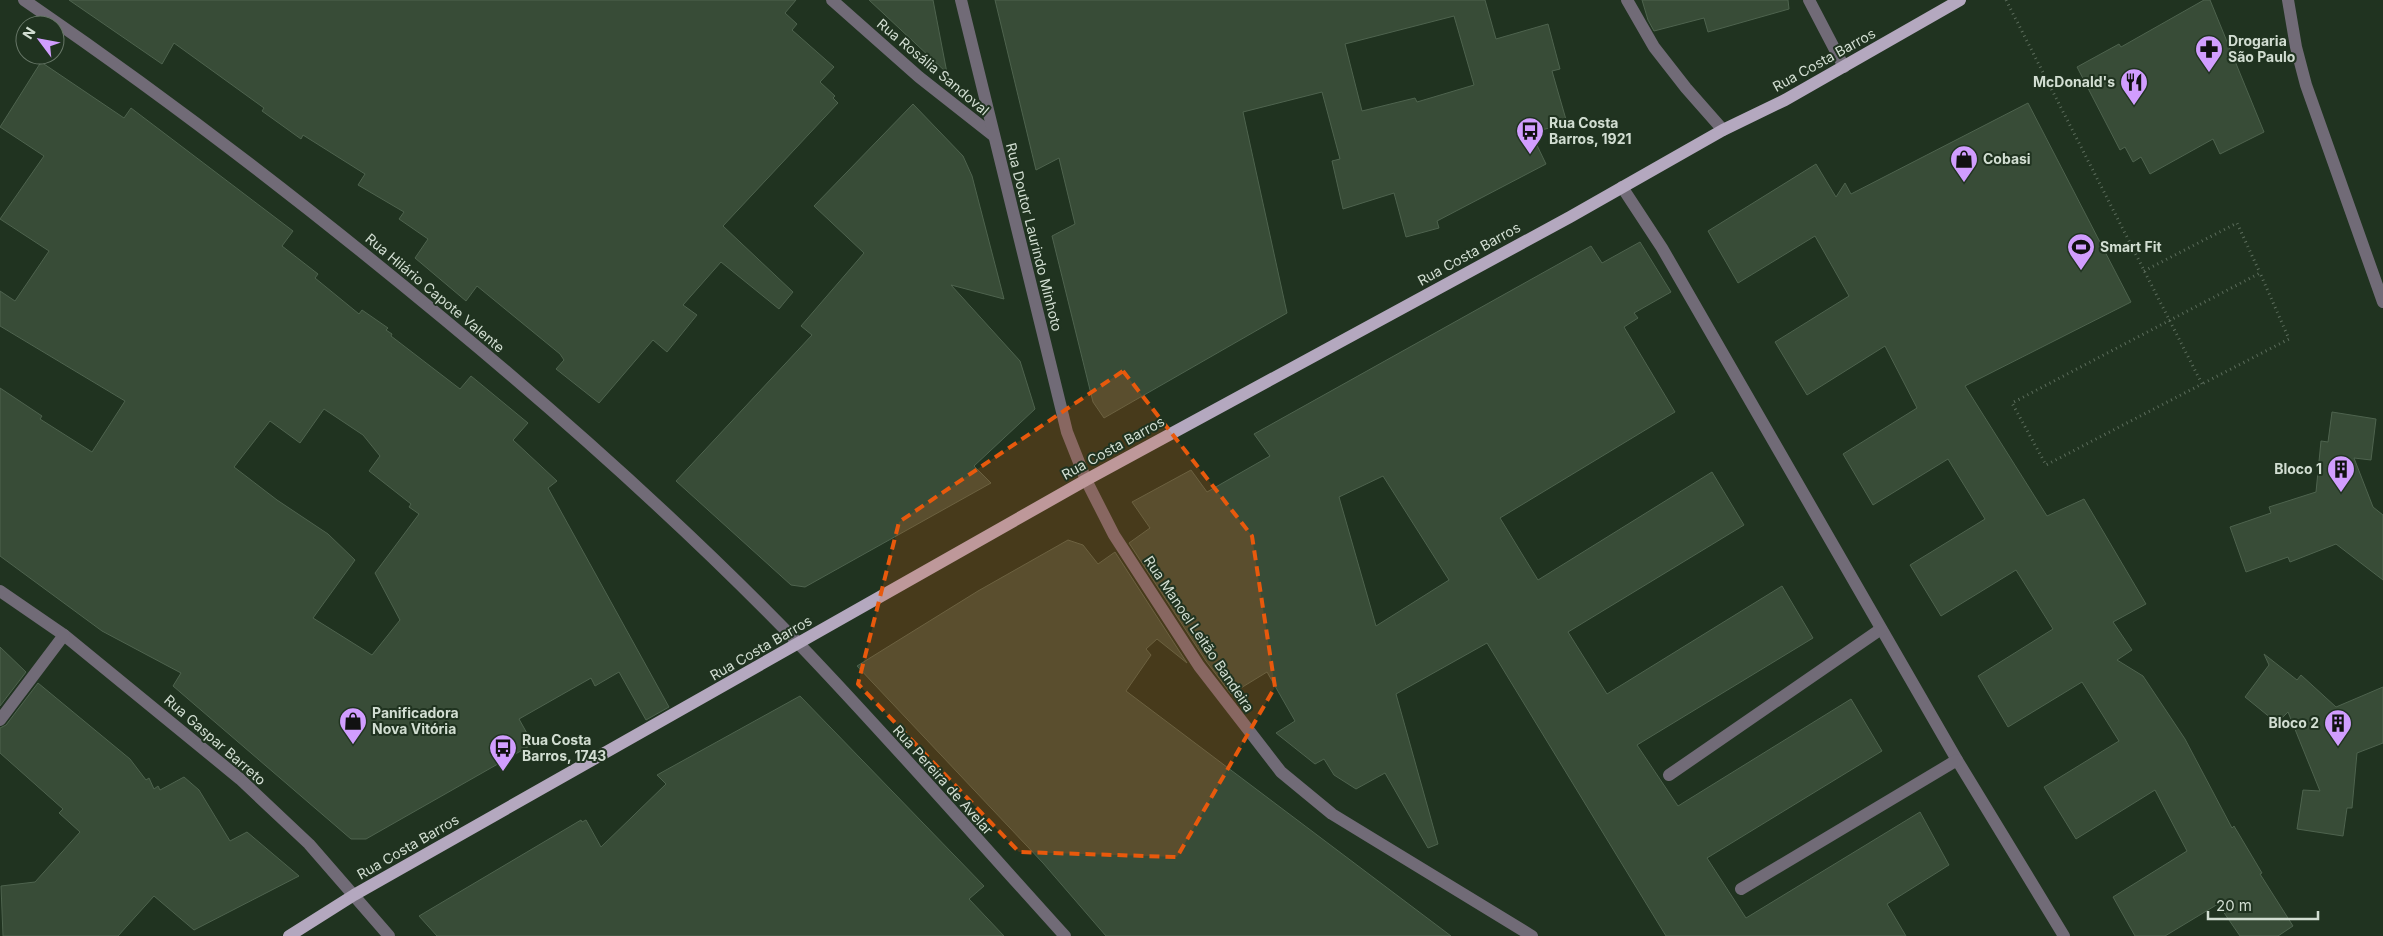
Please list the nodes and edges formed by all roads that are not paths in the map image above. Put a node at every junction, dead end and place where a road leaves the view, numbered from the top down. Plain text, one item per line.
1 (24, 0) edge
2 (832, 0) edge
3 (961, 0) edge
4 (1627, 0) edge
5 (1809, 0) edge
6 (1960, 0) edge
7 (2288, 0) edge
8 (1844, 66) junction
9 (1723, 130) junction
10 (994, 136) junction
11 (1622, 186) junction
12 (2383, 302) edge
13 (1086, 480) junction
14 (0, 591) edge
15 (1882, 629) junction
16 (64, 635) junction
17 (799, 644) junction
18 (0, 720) edge
19 (1957, 760) junction
20 (1669, 775) dead end
21 (1740, 890) dead end
22 (354, 896) junction
23 (289, 936) edge
24 (389, 936) edge
25 (1065, 936) edge
26 (1532, 936) edge
27 (2064, 936) edge

1 - 17 street, Rua Hilário Capote Valente
2 - 10 street, Rua Rosália Sandoval
3 - 10 street, Rua Doutor Laurindo Minhoto
4 - 9 street
5 - 8 street
6 - 8 main road, Rua Costa Barros
7 - 12 street
8 - 9 main road, Rua Costa Barros
9 - 11 main road, Rua Costa Barros
10 - 13 street, Rua Doutor Laurindo Minhoto
11 - 13 main road, Rua Costa Barros
11 - 15 street
13 - 17 main road, Rua Costa Barros
13 - 26 street, Rua Manoel Leitão Bandeira
14 - 16 street, Rua Gaspar Barreto
15 - 19 street
15 - 20 street
16 - 18 street
16 - 22 street, Rua Gaspar Barreto
17 - 22 main road, Rua Costa Barros
17 - 25 street, Rua Pereira de Avelar
19 - 21 street
19 - 27 street
22 - 23 main road, Rua Costa Barros
22 - 24 street, Rua Gaspar Barreto

